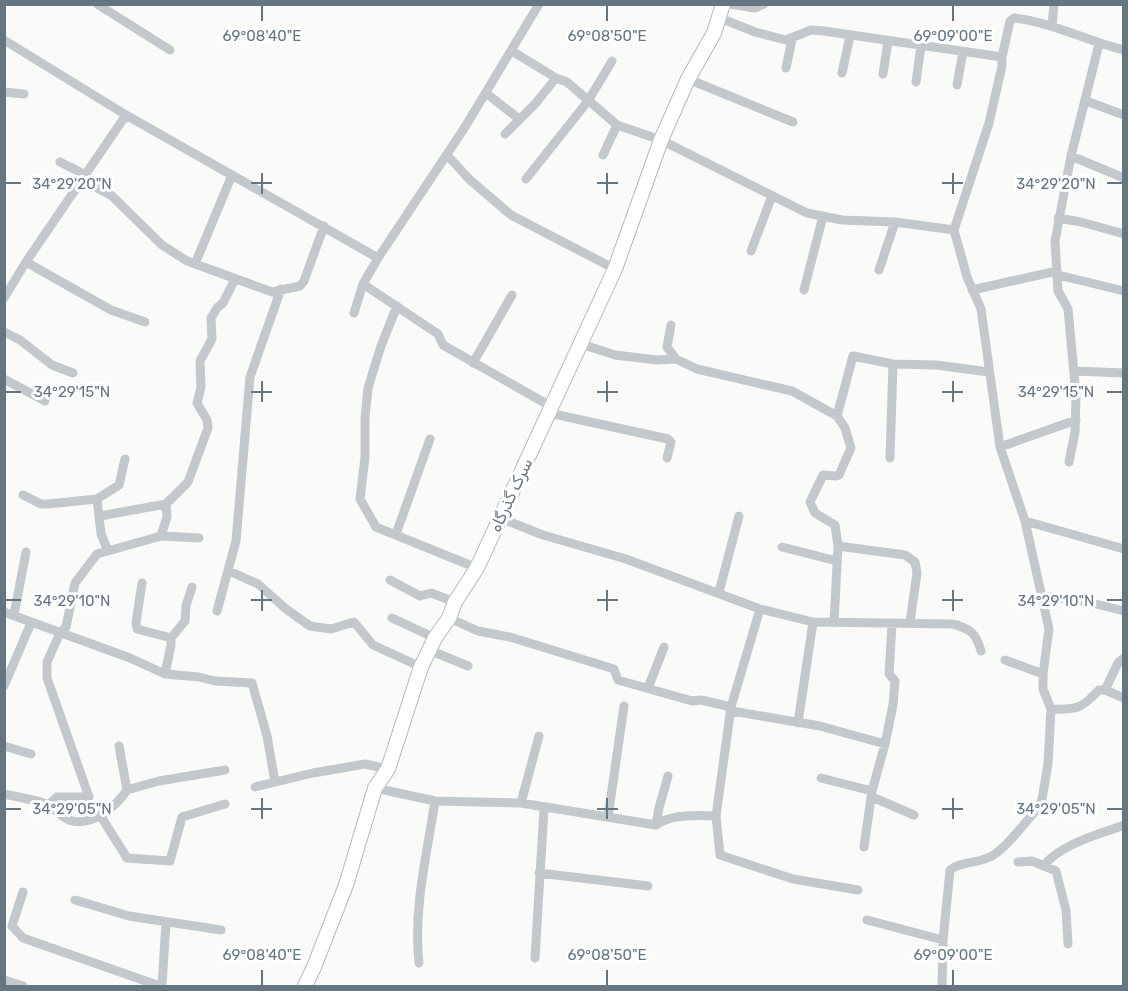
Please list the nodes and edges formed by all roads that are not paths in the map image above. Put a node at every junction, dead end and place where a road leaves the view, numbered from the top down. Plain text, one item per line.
1 (97, 4) edge
2 (539, 4) edge
3 (730, 4) edge
4 (764, 4) edge
5 (1054, 4) edge
6 (722, 11) edge
7 (1052, 26) junction
8 (850, 36) junction
9 (792, 39) junction
10 (4, 40) edge
11 (888, 41) junction
12 (1099, 44) junction
13 (921, 46) junction
14 (170, 50) dead end
15 (1124, 50) edge
16 (512, 51) junction
17 (963, 52) junction
18 (1002, 57) junction
19 (612, 61) dead end
20 (786, 68) dead end
21 (842, 73) dead end
22 (883, 74) dead end
23 (556, 78) junction
24 (688, 79) junction
25 (916, 82) dead end
26 (957, 85) dead end
27 (4, 92) edge
28 (486, 93) junction
29 (24, 94) dead end
30 (588, 101) junction
31 (1086, 101) junction
32 (126, 115) junction
33 (1124, 115) edge
34 (519, 119) junction
35 (793, 122) dead end
36 (617, 124) junction
37 (505, 134) dead end
38 (661, 140) junction
39 (447, 154) junction
40 (603, 155) dead end
41 (1071, 156) junction
42 (60, 162) dead end
43 (232, 175) junction
44 (82, 177) junction
45 (1124, 178) edge
46 (526, 179) dead end
47 (772, 196) junction
48 (823, 216) junction
49 (1058, 218) junction
50 (895, 222) junction
51 (324, 226) junction
52 (954, 230) junction
53 (1124, 234) edge
54 (751, 251) dead end
55 (378, 258) junction
56 (26, 262) junction
57 (195, 264) junction
58 (615, 268) junction
59 (879, 270) dead end
60 (1058, 273) junction
61 (235, 279) junction
62 (363, 284) junction
63 (281, 289) junction
64 (804, 290) dead end
65 (972, 290) junction
66 (1124, 291) edge
67 (512, 295) dead end
68 (4, 298) edge
69 (397, 306) junction
70 (354, 313) dead end
71 (145, 322) dead end
72 (671, 325) dead end
73 (4, 332) edge
74 (581, 344) junction
75 (676, 359) junction
76 (473, 363) junction
77 (893, 364) junction
78 (1074, 371) junction
79 (989, 372) junction
80 (73, 373) dead end
81 (1124, 374) edge
82 (4, 379) edge
83 (45, 401) dead end
84 (551, 410) junction
85 (837, 416) junction
86 (1076, 420) junction
87 (430, 439) dead end
88 (1000, 447) junction
89 (667, 458) dead end
90 (890, 458) dead end
91 (125, 459) dead end
92 (1069, 462) dead end
93 (23, 495) dead end
94 (97, 499) junction
95 (166, 504) junction
96 (100, 516) junction
97 (739, 516) dead end
98 (500, 518) junction
99 (1025, 521) junction
100 (396, 534) junction
101 (161, 536) junction
102 (199, 538) dead end
103 (838, 546) junction
104 (782, 547) dead end
105 (1124, 549) edge
106 (108, 551) junction
107 (26, 552) dead end
108 (837, 561) junction
109 (477, 568) junction
110 (230, 571) junction
111 (390, 580) dead end
112 (142, 583) dead end
113 (192, 587) dead end
114 (719, 592) junction
115 (1042, 597) junction
116 (455, 602) junction
117 (760, 609) junction
118 (217, 611) dead end
119 (1124, 611) edge
120 (9, 614) edge
121 (392, 618) dead end
122 (449, 618) junction
123 (813, 622) junction
124 (909, 622) junction
125 (31, 623) junction
126 (834, 623) junction
127 (892, 624) junction
128 (60, 633) junction
129 (171, 638) junction
130 (432, 644) junction
131 (664, 647) dead end
132 (981, 651) dead end
133 (1124, 658) edge
134 (1005, 660) dead end
135 (468, 666) dead end
136 (421, 667) junction
137 (165, 674) junction
138 (1043, 674) junction
139 (4, 686) edge
140 (648, 688) junction
141 (1105, 690) junction
142 (1124, 698) edge
143 (624, 706) dead end
144 (731, 709) junction
145 (1051, 709) junction
146 (798, 723) junction
147 (539, 736) dead end
148 (885, 744) junction
149 (4, 746) edge
150 (120, 746) dead end
151 (31, 753) dead end
152 (388, 769) junction
153 (225, 770) dead end
154 (668, 776) dead end
155 (821, 778) dead end
156 (276, 782) junction
157 (255, 787) dead end
158 (375, 788) junction
159 (127, 790) junction
160 (4, 794) edge
161 (872, 794) junction
162 (435, 801) junction
163 (225, 804) dead end
164 (521, 804) junction
165 (48, 805) junction
166 (544, 808) junction
167 (100, 815) junction
168 (914, 815) dead end
169 (716, 816) junction
170 (608, 817) junction
171 (656, 825) junction
172 (1124, 825) edge
173 (864, 848) dead end
174 (1018, 862) dead end
175 (1044, 865) junction
176 (539, 873) junction
177 (648, 886) dead end
178 (858, 890) dead end
179 (23, 892) dead end
180 (75, 900) dead end
181 (867, 920) dead end
182 (166, 922) junction
183 (221, 930) dead end
184 (943, 940) junction
185 (1068, 944) dead end
186 (535, 958) dead end
187 (418, 963) dead end
188 (4, 980) edge
189 (23, 987) edge
190 (161, 987) edge
191 (304, 987) edge
192 (942, 987) edge

1 - 14 street
2 - 16 street
3 - 4 street
5 - 7 street
6 - 9 street
6 - 24 street, سرک گذرگاه
7 - 12 street
7 - 18 street
8 - 9 street
8 - 11 street
8 - 21 street
9 - 20 street
10 - 32 street
11 - 13 street
11 - 22 street
12 - 15 street
12 - 31 street
13 - 17 street
13 - 25 street
16 - 23 street
16 - 28 street
17 - 18 street
17 - 26 street
18 - 52 street
19 - 30 street
23 - 30 street
23 - 34 street
24 - 35 street
24 - 38 street, سرک گذرگاه
27 - 29 street
28 - 34 street
28 - 39 street
30 - 36 street
30 - 46 street
31 - 33 street
31 - 41 street
32 - 43 street
32 - 44 street
34 - 37 street
36 - 38 street
36 - 40 street
38 - 47 street
38 - 58 street, سرک گذرگاه
39 - 55 street
39 - 58 street
41 - 45 street
41 - 49 street
42 - 44 street
43 - 51 street
43 - 57 street
44 - 56 street
44 - 57 street
47 - 48 street
47 - 54 street
48 - 50 street
48 - 64 street
49 - 53 street
49 - 60 street
50 - 52 street
50 - 59 street
51 - 55 street
51 - 63 street
52 - 65 street
55 - 62 street
56 - 68 street
56 - 71 street
57 - 61 street
58 - 74 street, سرک گذرگاه
60 - 65 street
60 - 66 street
60 - 78 street
61 - 63 street
61 - 95 street
62 - 69 street
62 - 70 street
63 - 110 street
65 - 79 street
67 - 76 street
69 - 76 street
69 - 100 street
72 - 75 street
73 - 80 street
74 - 75 street
74 - 84 street, سرک گذرگاه
75 - 85 street
76 - 84 street
77 - 79 street
77 - 85 street
77 - 90 street
78 - 81 street
78 - 86 street
79 - 88 street
82 - 83 street
84 - 89 street
84 - 98 street, سرک گذرگاه
85 - 103 street
86 - 88 street
86 - 92 street
87 - 100 street
88 - 99 street
91 - 94 street
93 - 94 street
94 - 96 street
95 - 96 street
95 - 101 street
96 - 106 street
97 - 114 street
98 - 109 street, سرک گذرگاه
98 - 114 street
99 - 105 street
99 - 115 street
100 - 109 street
101 - 102 street
101 - 106 street
103 - 108 street
103 - 124 street
104 - 108 street
106 - 128 street
107 - 120 street
108 - 126 street
109 - 116 street, سرک گذرگاه
110 - 118 street
110 - 136 street
111 - 116 street
112 - 129 street
113 - 129 street
114 - 117 street
115 - 119 street
115 - 138 street
116 - 122 street, سرک گذرگاه
117 - 123 street
117 - 144 street
120 - 125 street
121 - 130 street
122 - 130 street, سرک گذرگاه
122 - 140 street
123 - 126 street
123 - 146 street
124 - 127 street
124 - 132 street
125 - 128 street
125 - 139 street
126 - 127 street
127 - 148 street
128 - 137 street
128 - 165 street
129 - 137 street
130 - 135 street
130 - 136 street, سرک گذرگاه
131 - 140 street
133 - 141 street
134 - 138 street
136 - 152 street, سرک گذرگاه
137 - 156 street
138 - 145 street
140 - 144 street
141 - 142 street
141 - 145 street
143 - 170 street
144 - 146 street
144 - 169 street
145 - 184 street
146 - 148 street
147 - 164 street
148 - 161 street
149 - 151 street
150 - 159 street
152 - 156 street
152 - 158 street, سرک گذرگاه
153 - 159 street
154 - 171 street
155 - 161 street
156 - 157 street
158 - 162 street
158 - 191 street, سرک گذرگاه
159 - 167 street
160 - 165 street
161 - 168 street
161 - 173 street
162 - 164 street
162 - 187 street
163 - 167 street
164 - 166 street
165 - 167 street
166 - 170 street
166 - 176 street
169 - 171 street
169 - 178 street
170 - 171 street
172 - 175 street
174 - 175 street
175 - 185 street
176 - 177 street
176 - 186 street
179 - 190 street
180 - 182 street
181 - 184 street
182 - 183 street
182 - 190 street
184 - 192 street
188 - 189 street

